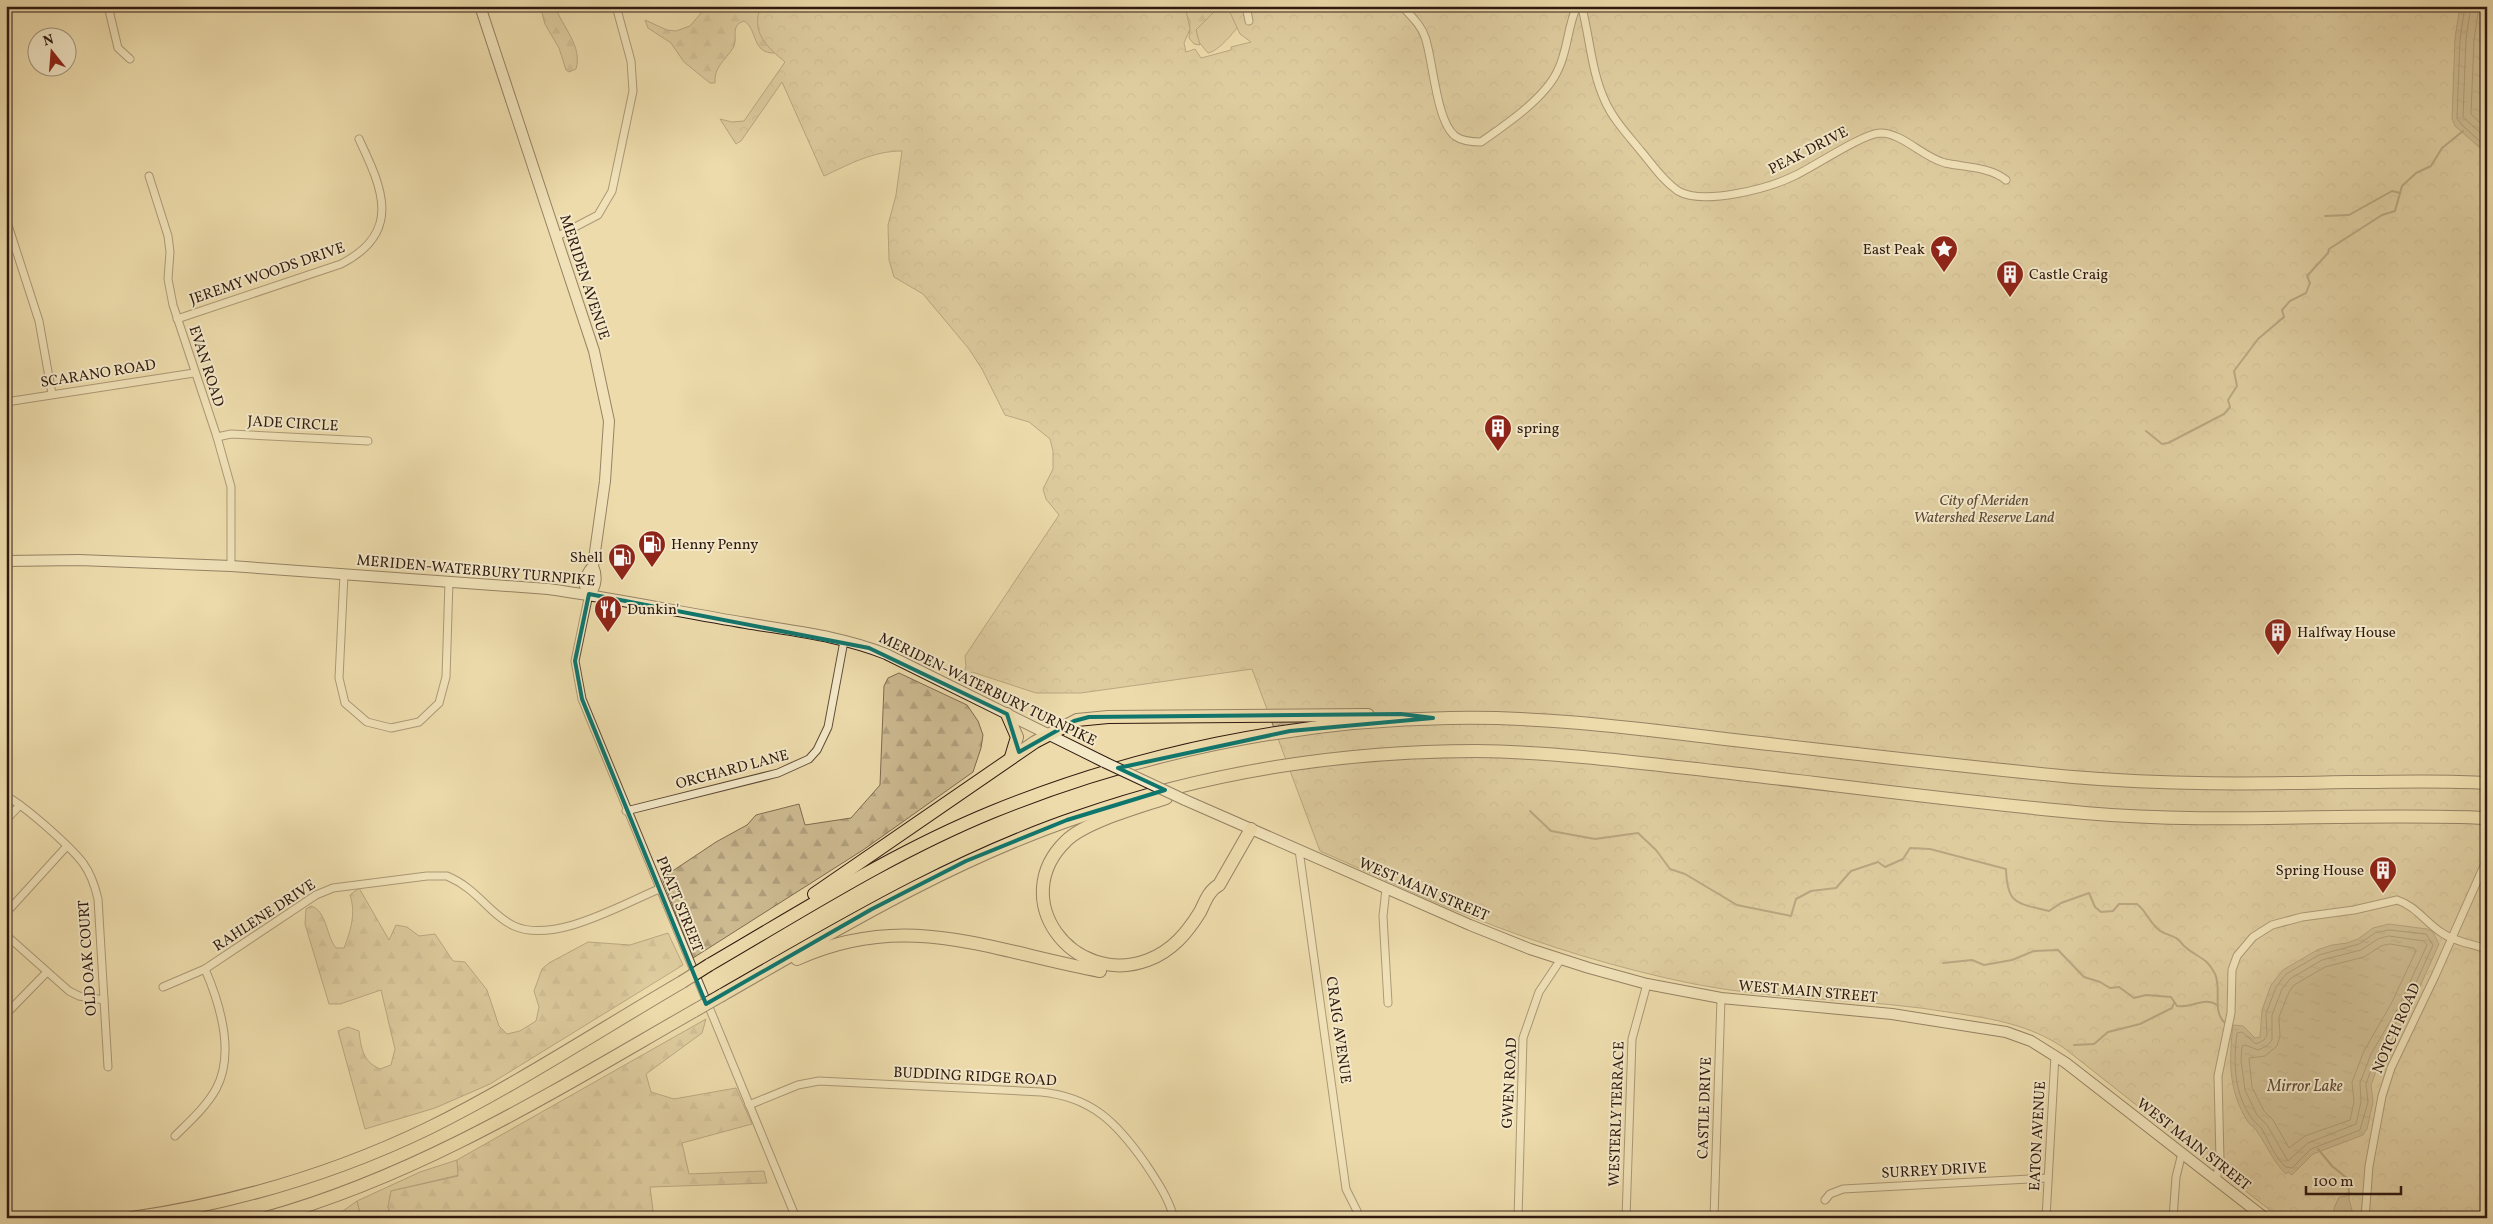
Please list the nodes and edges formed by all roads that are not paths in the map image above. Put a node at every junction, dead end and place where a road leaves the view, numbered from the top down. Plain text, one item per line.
1 (108, 6) edge
2 (480, 6) edge
3 (616, 6) edge
4 (1246, 6) edge
5 (1402, 6) edge
6 (1578, 6) edge
7 (1249, 20) dead end
8 (130, 59) dead end
9 (359, 139) dead end
10 (149, 176) dead end
11 (2006, 180) dead end
12 (6, 218) edge
13 (556, 237) junction
14 (177, 319) junction
15 (194, 373) junction
16 (52, 394) junction
17 (6, 402) edge
18 (217, 437) junction
19 (368, 440) dead end
20 (6, 561) edge
21 (231, 566) junction
22 (344, 574) junction
23 (449, 581) junction
24 (589, 594) junction
25 (844, 641) junction
26 (1007, 714) junction
27 (1433, 718) junction
28 (1048, 734) junction
29 (1012, 758) junction
30 (1227, 776) junction
31 (2487, 783) edge
32 (6, 796) edge
33 (20, 805) junction
34 (626, 811) junction
35 (2483, 817) edge
36 (6, 820) edge
37 (1251, 829) junction
38 (67, 846) junction
39 (1299, 850) junction
40 (1311, 856) joint
41 (2486, 864) edge
42 (1219, 885) junction
43 (659, 889) junction
44 (1386, 889) junction
45 (6, 914) edge
46 (6, 935) edge
47 (2452, 939) junction
48 (740, 947) junction
49 (2487, 949) edge
50 (1561, 959) junction
51 (205, 969) junction
52 (46, 973) junction
53 (742, 983) junction
54 (1647, 984) junction
55 (163, 986) dead end
56 (1721, 998) junction
57 (104, 1000) junction
58 (1388, 1003) dead end
59 (6, 1014) edge
60 (2055, 1055) junction
61 (108, 1067) dead end
62 (749, 1105) junction
63 (175, 1136) dead end
64 (2182, 1153) junction
65 (2048, 1178) junction
66 (2216, 1180) junction
67 (1825, 1200) dead end
68 (1357, 1211) dead end
69 (132, 1218) edge
70 (266, 1218) edge
71 (796, 1218) edge
72 (1174, 1218) edge
73 (1518, 1218) edge
74 (1626, 1218) edge
75 (1714, 1218) edge
76 (2046, 1218) edge
77 (2173, 1218) edge
78 (2265, 1218) edge
79 (2365, 1218) edge

1 - 8 street
2 - 13 main road, MERIDEN AVENUE
3 - 13 street
4 - 7 street
5 - 6 street
6 - 11 street, PEAK DRIVE
9 - 14 street, JEREMY WOODS DRIVE
10 - 14 street, EVAN ROAD
12 - 16 street
13 - 24 main road, MERIDEN AVENUE
14 - 15 street, EVAN ROAD
15 - 16 street, SCARANO ROAD
15 - 18 street, EVAN ROAD
16 - 17 street, SCARANO ROAD
18 - 19 street, JADE CIRCLE
18 - 21 street, EVAN ROAD
20 - 21 main road, MERIDEN-WATERBURY TURNPIKE
21 - 22 main road, MERIDEN-WATERBURY TURNPIKE
22 - 23 main road, MERIDEN-WATERBURY TURNPIKE
22 - 23 street
23 - 24 main road, MERIDEN-WATERBURY TURNPIKE
24 - 25 main road, MERIDEN-WATERBURY TURNPIKE
24 - 34 street, PRATT STREET
25 - 26 main road, MERIDEN-WATERBURY TURNPIKE
25 - 34 street, ORCHARD LANE
26 - 28 main road, MERIDEN-WATERBURY TURNPIKE
26 - 29 highway
27 - 28 highway
27 - 31 highway
27 - 48 highway
28 - 29 highway
28 - 37 main road, MERIDEN-WATERBURY TURNPIKE, bridge
29 - 48 highway
30 - 35 highway
30 - 42 highway
30 - 53 highway
32 - 33 street, OLD OAK COURT
33 - 36 street
33 - 38 street, OLD OAK COURT
34 - 43 street, PRATT STREET
37 - 39 main road, MERIDEN-WATERBURY TURNPIKE
37 - 42 highway
38 - 45 street
38 - 57 street, OLD OAK COURT
39 - 40 main road, MERIDEN-WATERBURY TURNPIKE
39 - 68 street, CRAIG AVENUE
40 - 44 main road, WEST MAIN STREET
41 - 47 street, NOTCH ROAD
42 - 53 highway
43 - 51 street, RAHLENE DRIVE
43 - 62 street, PRATT STREET
44 - 50 main road, WEST MAIN STREET
44 - 58 street
46 - 52 street
47 - 49 street
47 - 66 street
47 - 79 street, NOTCH ROAD
48 - 69 highway, bridge
50 - 54 main road, WEST MAIN STREET
50 - 73 street, GWEN ROAD
51 - 55 street, RAHLENE DRIVE
51 - 63 street
52 - 57 street
52 - 59 street
53 - 70 highway, bridge
54 - 56 main road, WEST MAIN STREET
54 - 74 street, WESTERLY TERRACE
56 - 60 main road, WEST MAIN STREET
56 - 75 street, CASTLE DRIVE
57 - 61 street, OLD OAK COURT
60 - 64 main road, WEST MAIN STREET
60 - 65 street, EATON AVENUE
62 - 71 street, PRATT STREET
62 - 72 street, BUDDING RIDGE ROAD
64 - 66 main road, WEST MAIN STREET
64 - 77 street
65 - 67 street, SURREY DRIVE
65 - 76 street, EATON AVENUE
66 - 78 main road, WEST MAIN STREET

